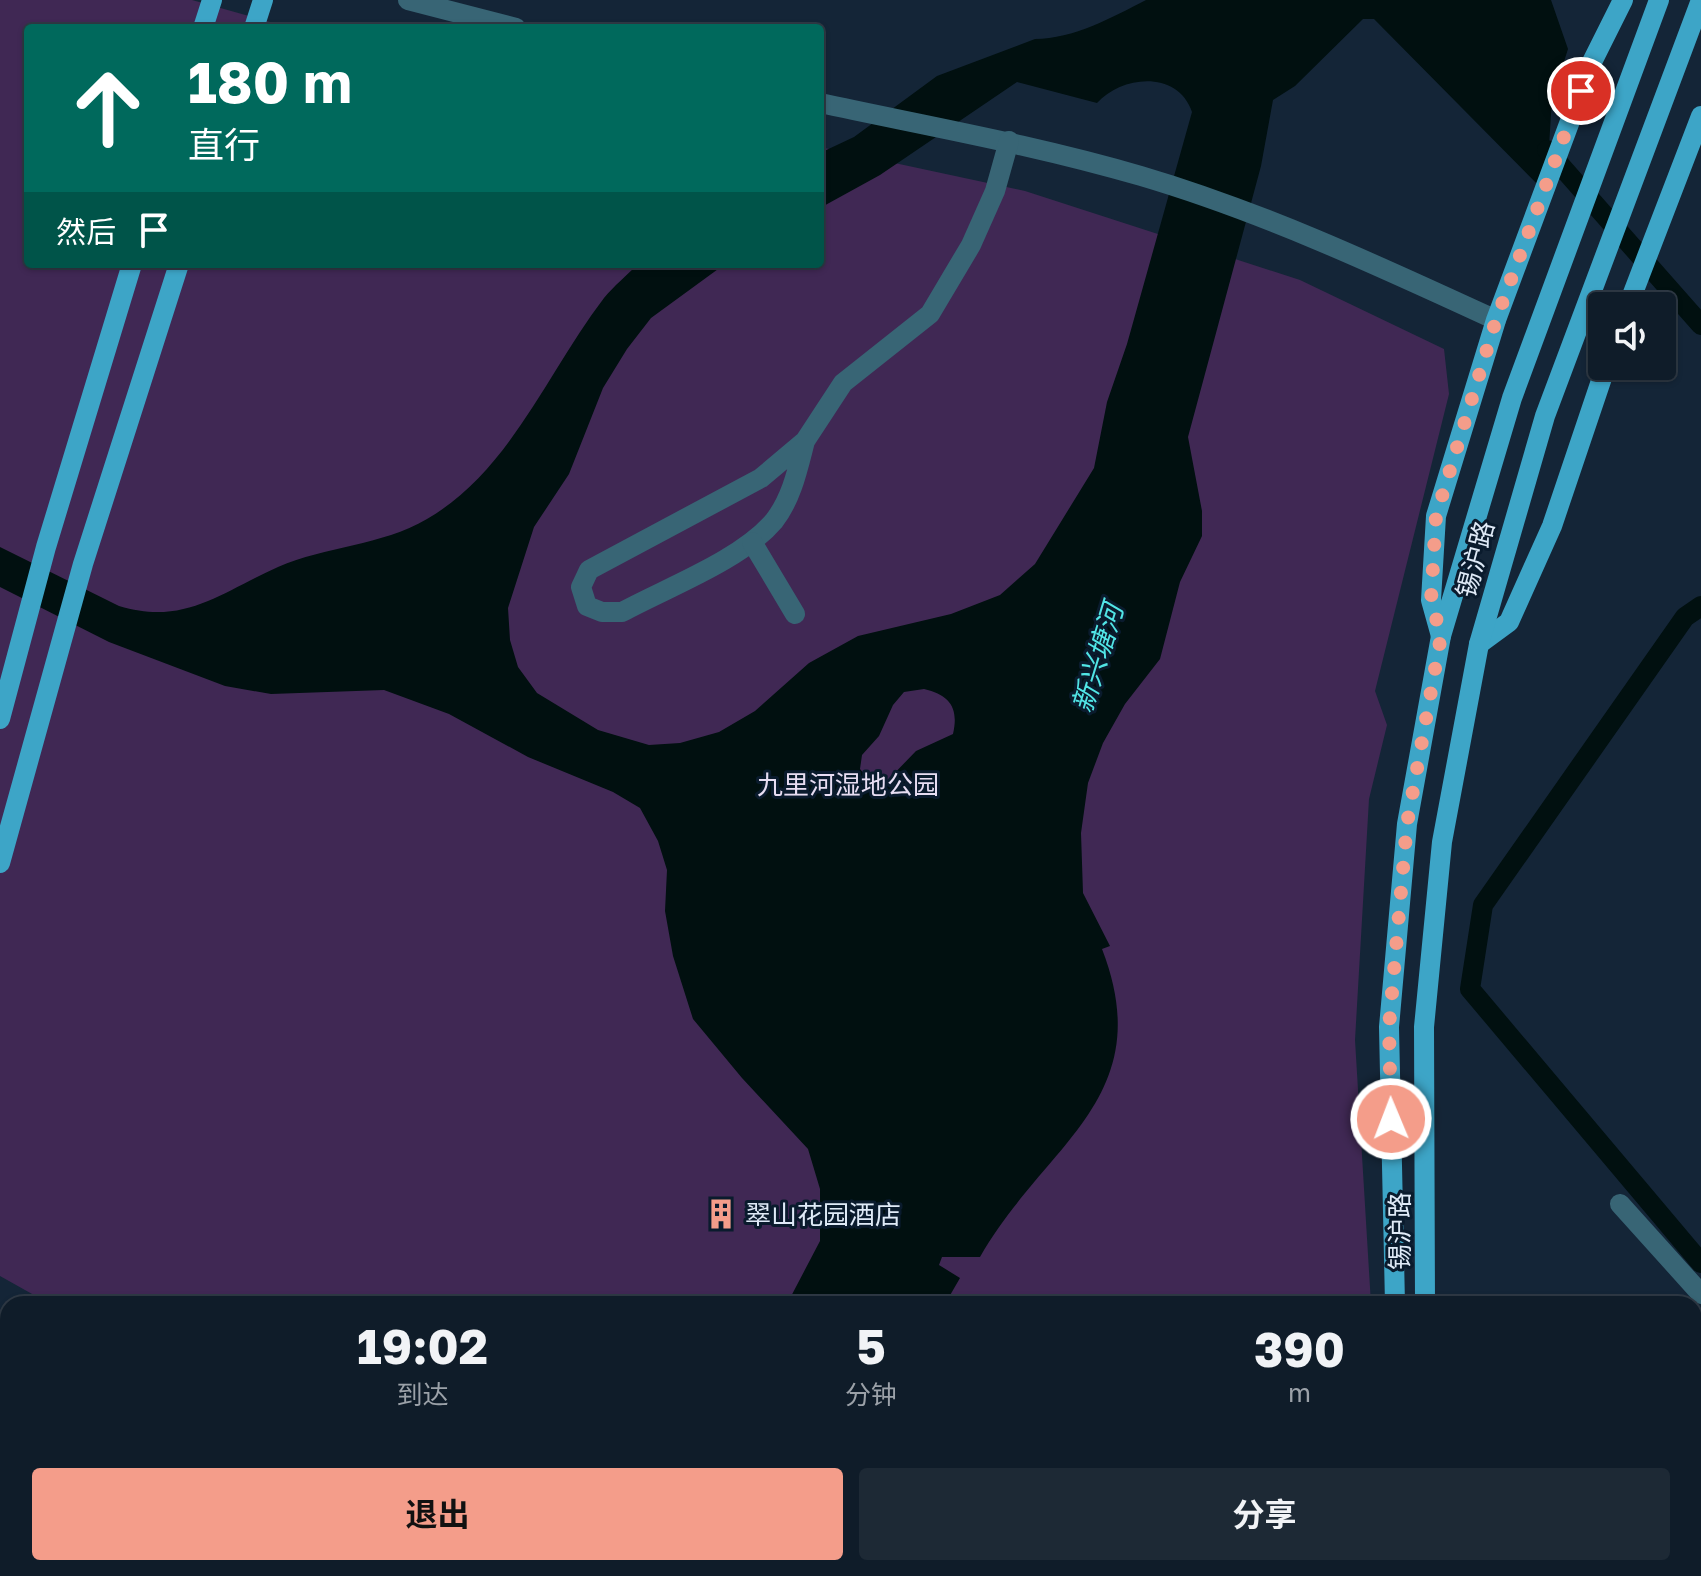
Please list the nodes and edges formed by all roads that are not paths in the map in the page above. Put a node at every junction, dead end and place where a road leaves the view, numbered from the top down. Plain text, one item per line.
1 (212, 0) edge
2 (263, 0) edge
3 (408, 0) edge
4 (1623, 0) edge
5 (1659, 0) edge
6 (1701, 0) edge
7 (204, 24) edge
8 (255, 24) edge
9 (501, 24) edge
10 (824, 103) edge
11 (1701, 116) edge
12 (1009, 141) junction
13 (131, 268) edge
14 (178, 268) edge
15 (1634, 292) edge
16 (1496, 320) junction
17 (1601, 380) edge
18 (805, 441) junction
19 (752, 542) junction
20 (795, 614) dead end
21 (1441, 636) junction
22 (1479, 644) junction
23 (0, 719) edge
24 (0, 863) edge
25 (1620, 1204) dead end
26 (1701, 1294) edge
27 (1395, 1296) edge
28 (1425, 1296) edge

1 - 7 main road
2 - 8 main road
3 - 9 street
4 - 16 main road
5 - 21 main road, 锡沪路
6 - 22 main road, 锡沪路
10 - 12 street
11 - 15 main road
12 - 16 street
12 - 18 street
13 - 23 main road
14 - 24 main road
16 - 21 main road
17 - 22 main road
18 - 19 street
18 - 19 street
19 - 20 street
21 - 27 main road, 锡沪路
22 - 28 main road, 锡沪路
25 - 26 street

